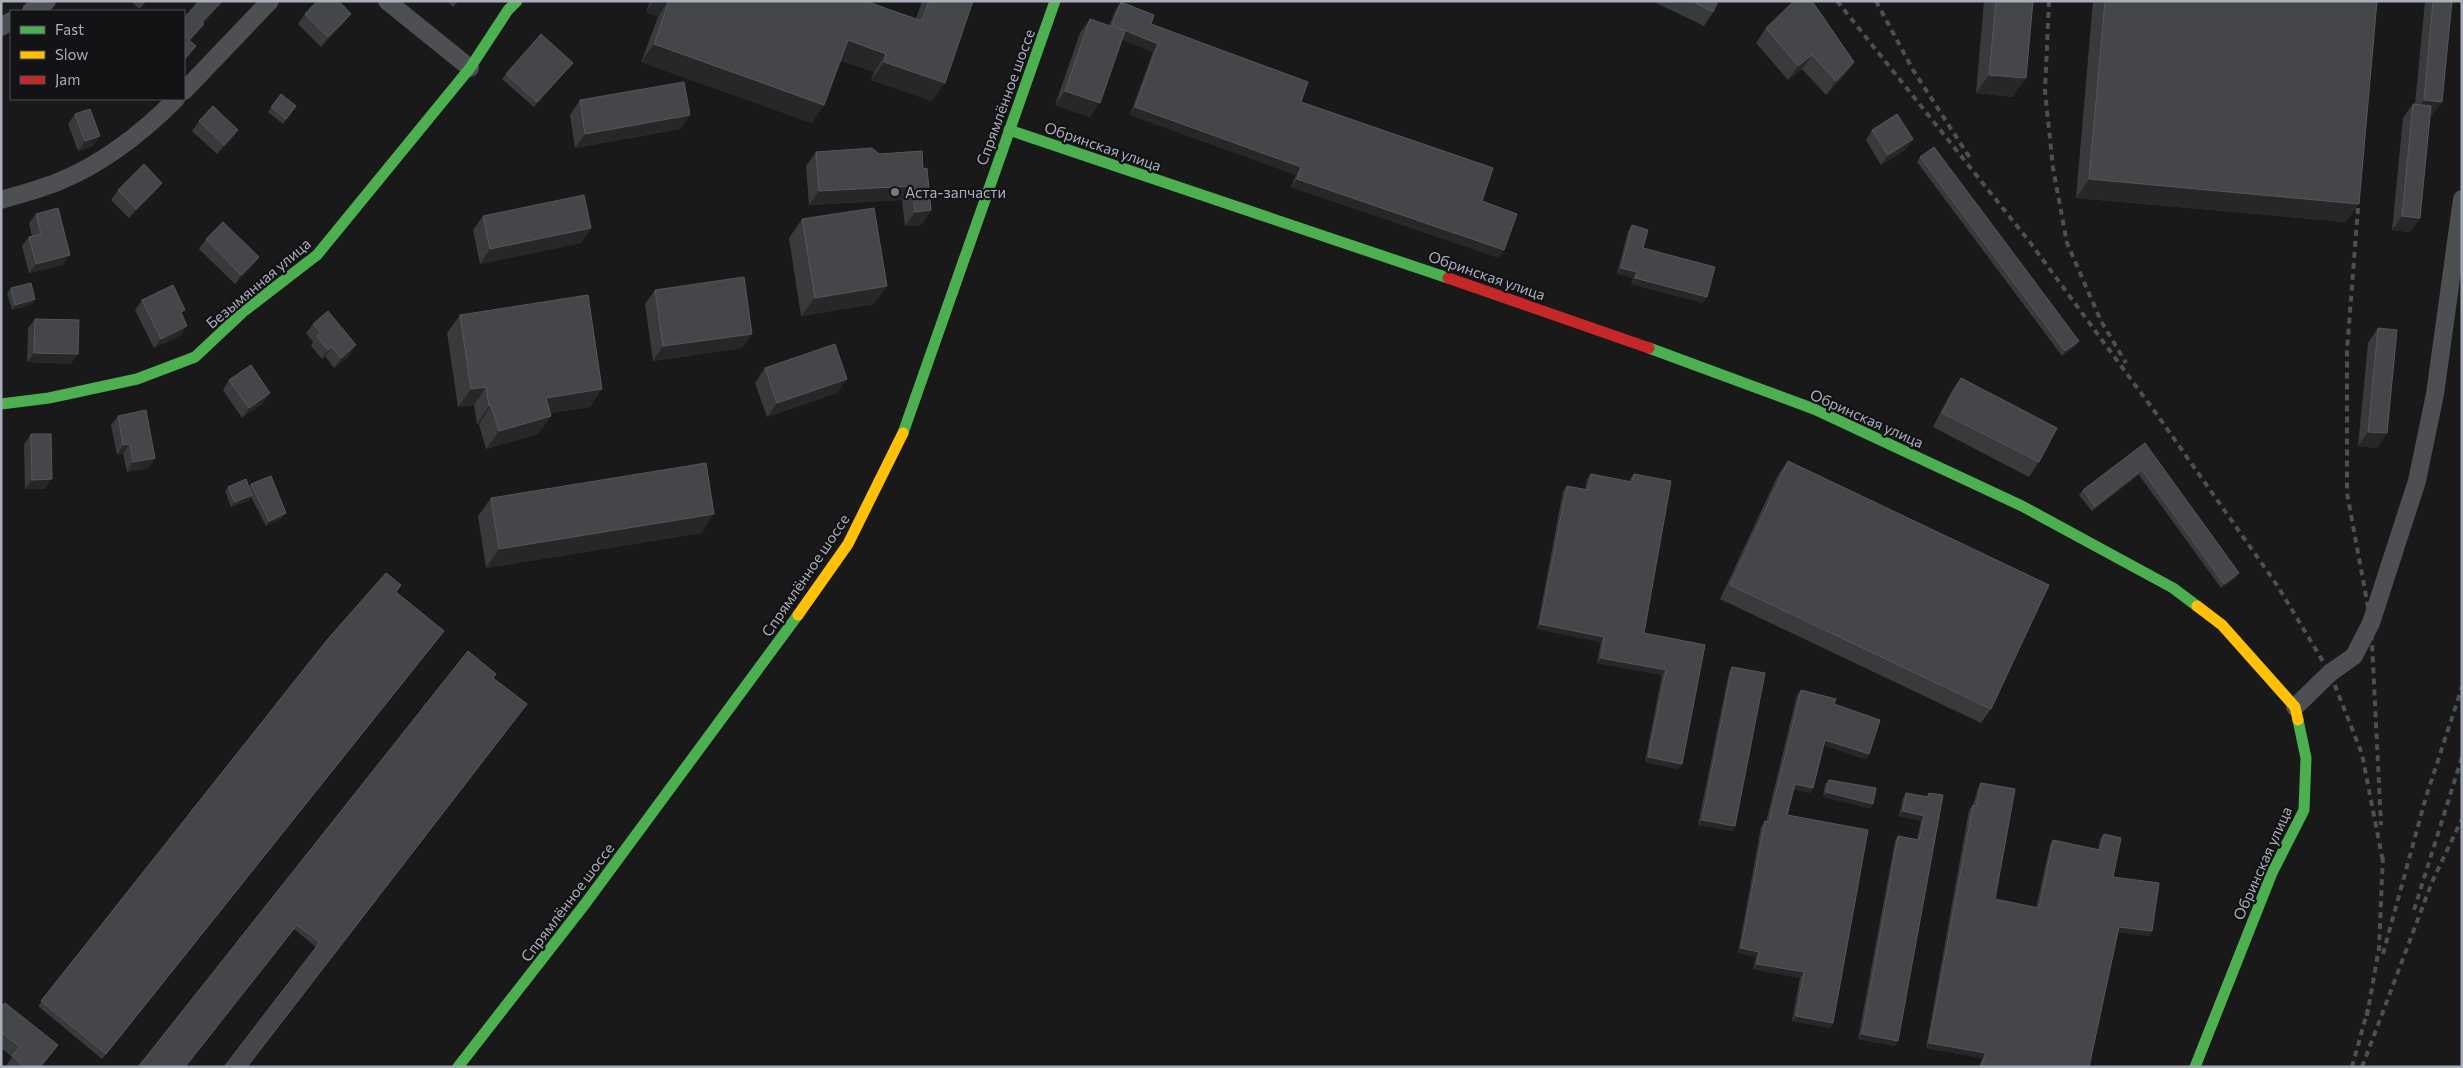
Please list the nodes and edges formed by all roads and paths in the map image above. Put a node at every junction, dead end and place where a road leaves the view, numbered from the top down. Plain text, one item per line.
1 (47, 1) edge
2 (270, 1) edge
3 (387, 1) edge
4 (517, 1) edge
5 (1055, 1) edge
6 (33, 10) edge
7 (470, 68) junction
8 (185, 89) edge
9 (175, 100) edge
10 (1009, 130) junction
11 (2462, 199) edge
12 (1, 200) edge
13 (1, 404) edge
14 (2295, 707) junction
15 (458, 1067) edge
16 (2195, 1067) edge

1 - 6 street
2 - 8 street
3 - 7 street
4 - 7 street, Безымянная улица
5 - 10 street, Спрямлённое шоссе
7 - 13 street, Безымянная улица
9 - 12 street
10 - 14 street, Обринская улица
10 - 15 street, Спрямлённое шоссе
11 - 14 street
14 - 16 street, Обринская улица

